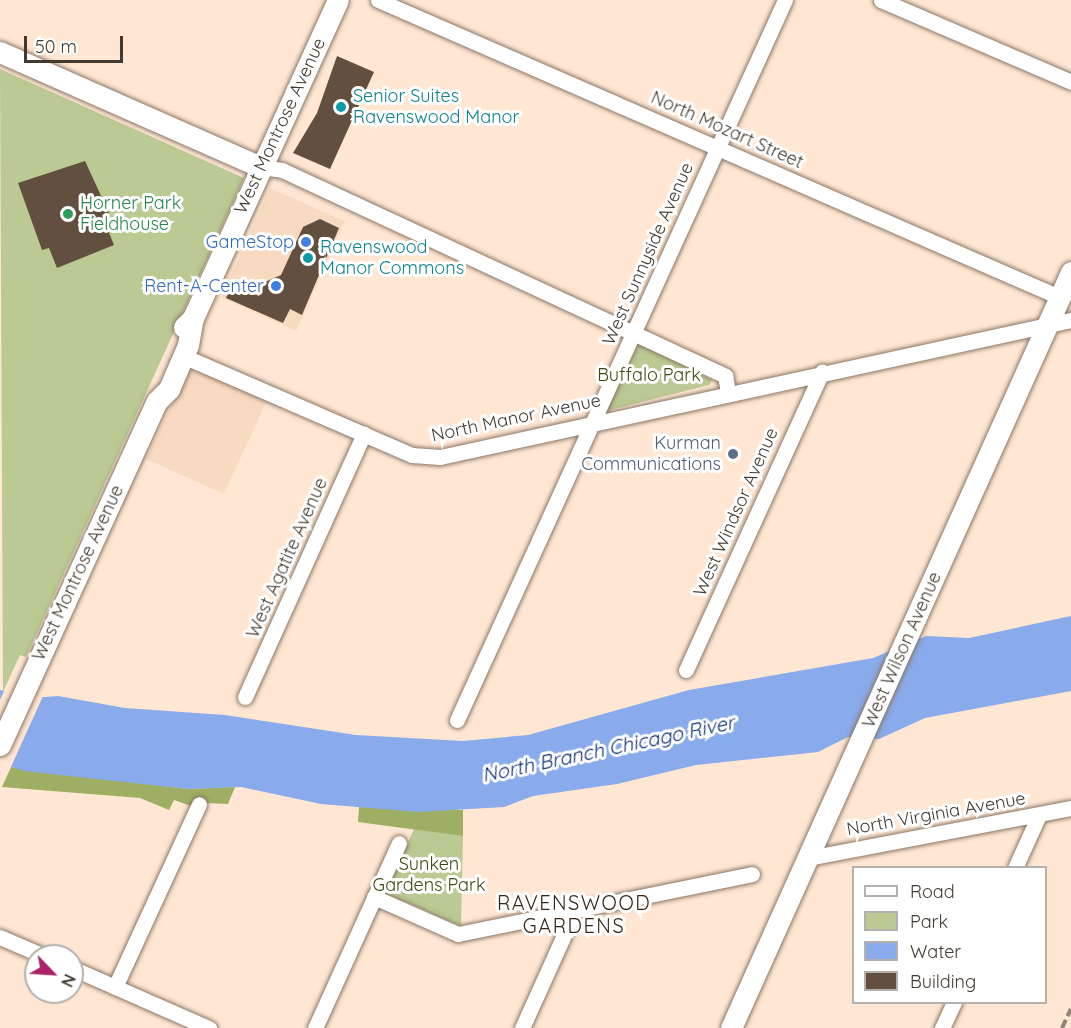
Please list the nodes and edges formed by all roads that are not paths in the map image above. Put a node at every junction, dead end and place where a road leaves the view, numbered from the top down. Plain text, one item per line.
1 (338, 0) edge
2 (378, 0) edge
3 (785, 0) edge
4 (881, 0) edge
5 (0, 52) edge
6 (1071, 82) edge
7 (718, 148) junction
8 (261, 167) junction
9 (1071, 272) edge
10 (1059, 297) junction
11 (193, 318) junction
12 (1071, 320) edge
13 (1047, 325) junction
14 (634, 333) junction
15 (189, 354) junction
16 (822, 371) junction
17 (728, 392) junction
18 (157, 401) junction
19 (593, 423) junction
20 (364, 434) junction
21 (686, 670) dead end
22 (245, 697) dead end
23 (457, 720) dead end
24 (0, 745) edge
25 (199, 804) dead end
26 (1071, 808) edge
27 (1039, 815) junction
28 (399, 843) dead end
29 (808, 858) junction
30 (1015, 866) edge
31 (752, 874) dead end
32 (374, 897) junction
33 (574, 912) junction
34 (0, 937) edge
35 (24, 947) edge
36 (84, 973) edge
37 (114, 987) junction
38 (953, 1004) edge
39 (209, 1028) edge
40 (315, 1028) edge
41 (522, 1028) edge
42 (731, 1028) edge
43 (942, 1028) edge

1 - 8 street, West Montrose Avenue
2 - 7 street, North Mozart Street
3 - 7 street, West Sunnyside Avenue
4 - 6 street
5 - 8 street
7 - 10 street, North Mozart Street
7 - 14 street, West Sunnyside Avenue
8 - 11 street, West Montrose Avenue
8 - 14 street
9 - 10 street, West Wilson Avenue
10 - 13 street, West Wilson Avenue
11 - 15 street, West Montrose Avenue
11 - 18 street, West Montrose Avenue
12 - 13 street, North Manor Avenue
13 - 16 street, North Manor Avenue
13 - 29 street, West Wilson Avenue
14 - 17 street
14 - 19 street, West Sunnyside Avenue
15 - 18 street, West Montrose Avenue
15 - 20 street, North Manor Avenue
16 - 17 street, North Manor Avenue
16 - 21 street, West Windsor Avenue
17 - 19 street, North Manor Avenue
18 - 24 street, West Montrose Avenue
19 - 20 street, North Manor Avenue
19 - 23 street, West Sunnyside Avenue
20 - 22 street, West Agatite Avenue
25 - 37 street
26 - 27 street, North Virginia Avenue
27 - 29 street, North Virginia Avenue
27 - 30 street
28 - 32 street
29 - 42 street, West Wilson Avenue
31 - 33 street
32 - 33 street
32 - 40 street
33 - 41 street
34 - 35 street
36 - 37 street
37 - 39 street
38 - 43 street

